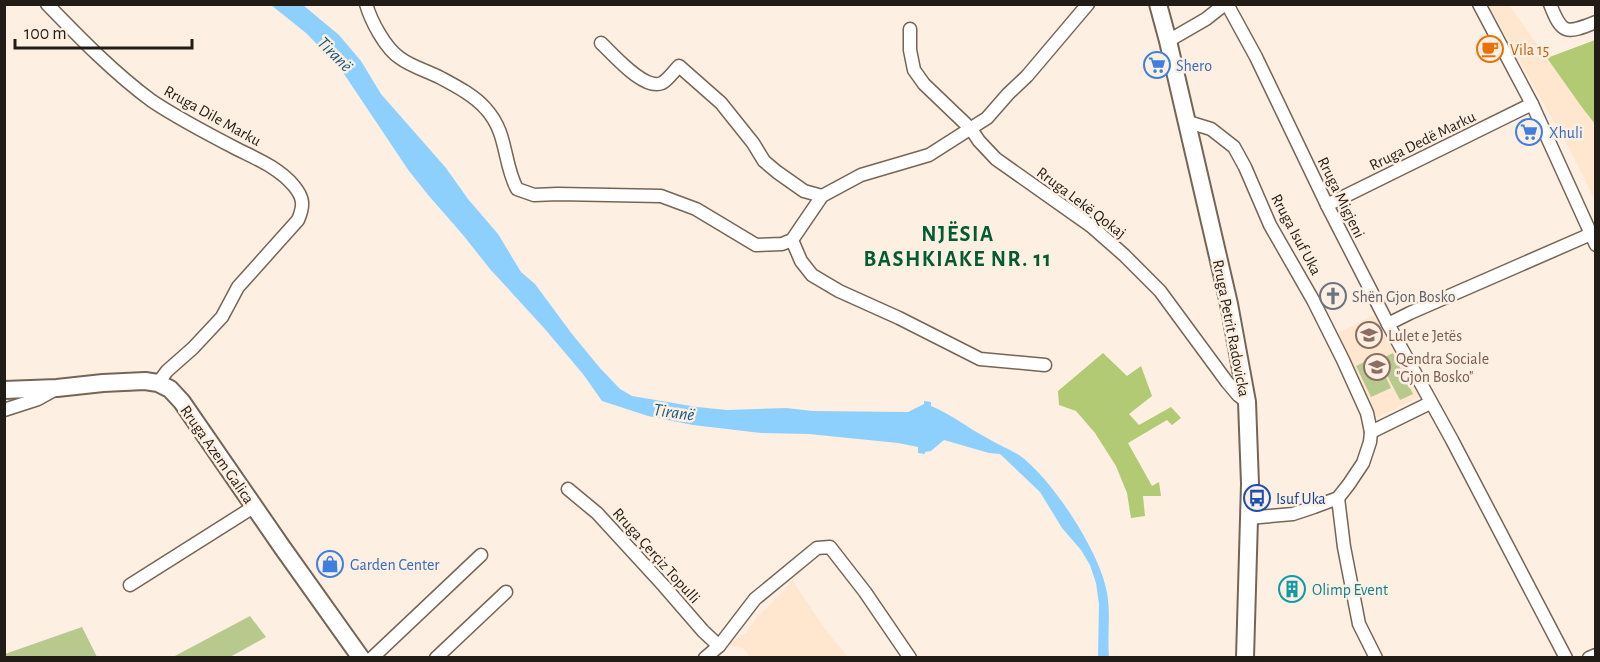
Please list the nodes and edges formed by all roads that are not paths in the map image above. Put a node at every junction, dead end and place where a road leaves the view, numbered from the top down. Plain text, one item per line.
1 (47, 4) edge
2 (366, 4) edge
3 (1088, 4) edge
4 (1158, 4) edge
5 (1226, 4) edge
6 (1479, 4) edge
7 (1550, 4) edge
8 (1596, 22) edge
9 (910, 29) dead end
10 (1168, 41) junction
11 (601, 43) dead end
12 (1532, 104) junction
13 (1185, 121) junction
14 (971, 129) junction
15 (822, 196) junction
16 (1327, 205) junction
17 (792, 240) junction
18 (1593, 240) edge
19 (1388, 324) junction
20 (1045, 365) dead end
21 (158, 383) junction
22 (57, 388) junction
23 (4, 390) edge
24 (1247, 402) junction
25 (1430, 403) junction
26 (4, 410) edge
27 (1371, 432) junction
28 (567, 489) dead end
29 (1338, 498) junction
30 (255, 506) junction
31 (1248, 518) junction
32 (481, 555) dead end
33 (130, 585) dead end
34 (506, 592) dead end
35 (719, 646) junction
36 (1596, 655) edge
37 (361, 657) edge
38 (372, 657) edge
39 (436, 657) edge
40 (705, 657) edge
41 (910, 657) edge
42 (1245, 657) edge
43 (1376, 657) edge
44 (1566, 657) edge
45 (1589, 657) edge

1 - 21 street, Rruga Dile Marku
2 - 17 street
3 - 14 street
4 - 10 main road, Rruga Petrit Radovicka
5 - 10 street
5 - 16 street, Rruga Migjeni
6 - 12 street
7 - 8 street
9 - 14 street, Rruga Lekë Qokaj
10 - 13 main road, Rruga Petrit Radovicka
11 - 15 street
12 - 16 street, Rruga Dedë Marku
12 - 18 street
13 - 24 main road, Rruga Petrit Radovicka
13 - 27 street, Rruga Isuf Uka
14 - 15 street
14 - 24 street, Rruga Lekë Qokaj
15 - 17 street
16 - 19 street, Rruga Migjeni
17 - 20 street
18 - 19 street
19 - 25 street, Rruga Migjeni
21 - 22 main road
21 - 30 main road, Rruga Azem Galica
22 - 23 main road
22 - 26 street
24 - 31 main road, Rruga Petrit Radovicka
25 - 27 street
25 - 44 street, Rruga Migjeni
27 - 29 street
28 - 35 street, Rruga Çerçiz Topulli
29 - 31 street
29 - 43 street
30 - 33 street
30 - 37 main road, Rruga Azem Galica
31 - 42 main road, Rruga Petrit Radovicka
32 - 38 street
34 - 39 street
35 - 40 street
35 - 41 street
36 - 45 street

